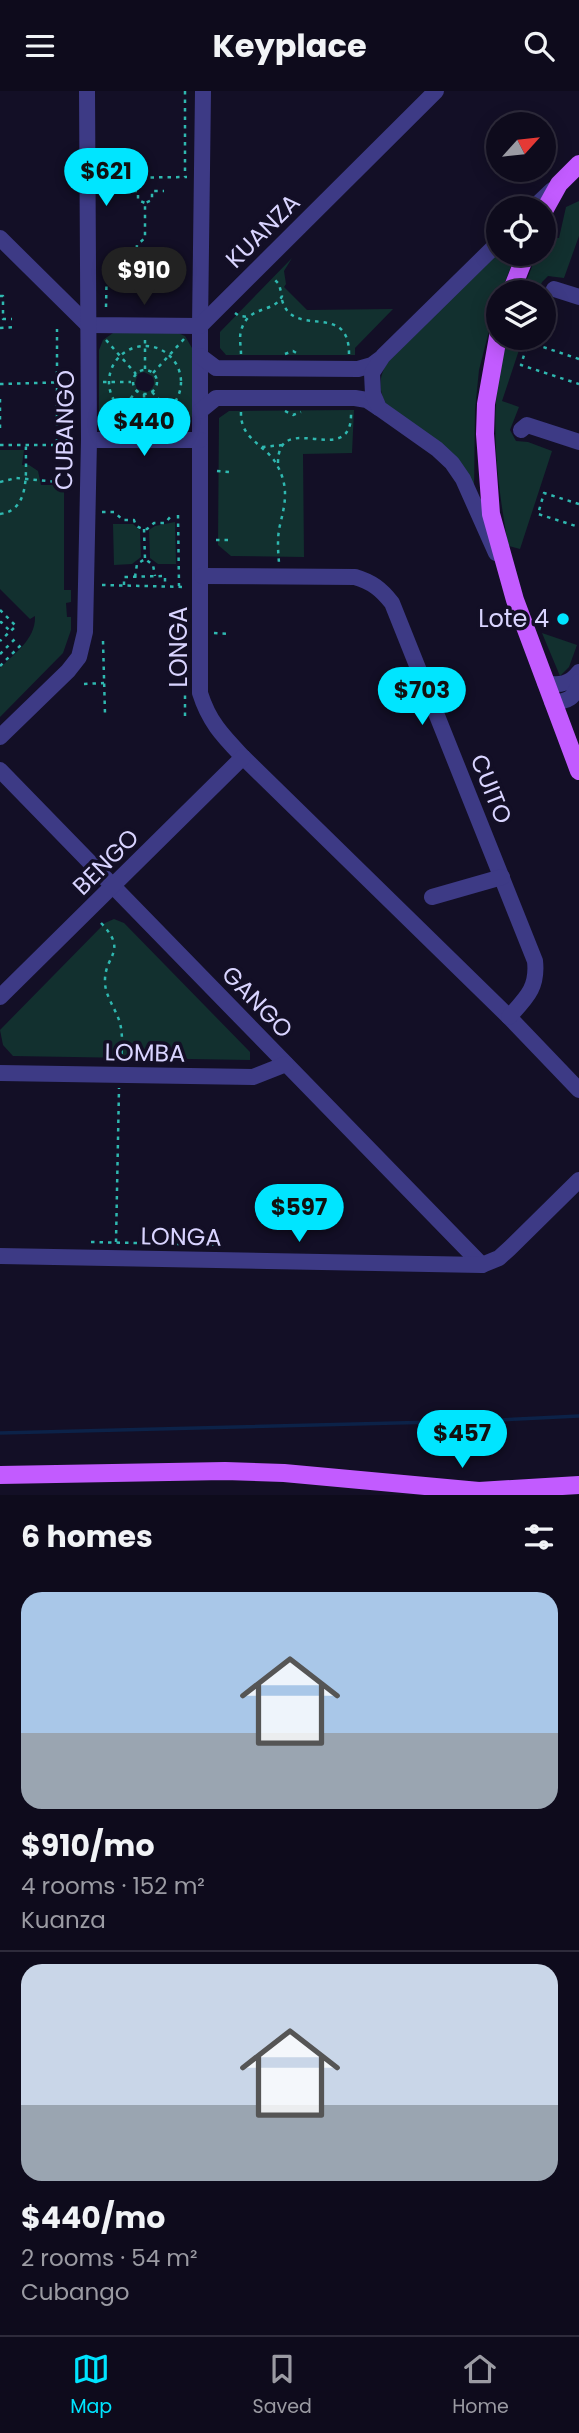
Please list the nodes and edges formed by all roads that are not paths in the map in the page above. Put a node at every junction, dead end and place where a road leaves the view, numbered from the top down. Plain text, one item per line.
1 (87, 91) edge
2 (204, 91) edge
3 (436, 91) edge
4 (579, 164) edge
5 (559, 184) junction
6 (546, 196) edge
7 (552, 196) edge
8 (0, 238) edge
9 (486, 255) edge
10 (89, 325) junction
11 (200, 326) junction
12 (494, 350) edge
13 (200, 356) junction
14 (383, 356) junction
15 (314, 369) junction
16 (314, 398) junction
17 (379, 408) junction
18 (200, 411) junction
19 (524, 428) dead end
20 (89, 440) junction
21 (200, 440) junction
22 (579, 442) edge
23 (202, 576) junction
24 (515, 600) junction
25 (579, 672) edge
26 (545, 683) junction
27 (579, 683) edge
28 (552, 702) junction
29 (0, 737) edge
30 (243, 757) junction
31 (0, 770) edge
32 (579, 771) edge
33 (502, 877) junction
34 (113, 887) junction
35 (432, 897) dead end
36 (0, 997) edge
37 (509, 1017) junction
38 (286, 1064) junction
39 (0, 1073) edge
40 (579, 1090) edge
41 (579, 1179) edge
42 (0, 1256) edge
43 (482, 1265) junction
44 (0, 1475) edge
45 (345, 1480) junction
46 (579, 1485) edge
47 (437, 1495) edge

1 - 10 street, CUBANGO
2 - 11 street, LONGA
3 - 11 street, KUANZA
4 - 5 main road
5 - 6 street
5 - 7 main road
8 - 10 street
9 - 14 street
10 - 11 street
10 - 20 street, CUBANGO
11 - 13 street, LONGA
12 - 24 main road
13 - 15 street
13 - 18 street, LONGA
14 - 15 street
14 - 17 street
15 - 16 street
16 - 17 street
16 - 18 street
17 - 24 street
18 - 21 street, LONGA
19 - 22 street
20 - 21 street
20 - 29 street, CUBANGO
21 - 23 street, LONGA
23 - 30 street, LONGA
23 - 33 street, CUITO
24 - 26 main road
25 - 26 street
26 - 28 main road
27 - 28 street
28 - 32 main road
30 - 34 street, BENGO
30 - 37 street, LONGA
31 - 34 street, GANGO
33 - 35 street
33 - 37 street, CUITO
34 - 36 street, BENGO
34 - 38 street, GANGO
37 - 40 street, LONGA
38 - 39 street, LOMBA
38 - 43 street, GANGO
41 - 43 street
42 - 43 street, LONGA
44 - 45 main road
45 - 46 main road
45 - 47 main road

